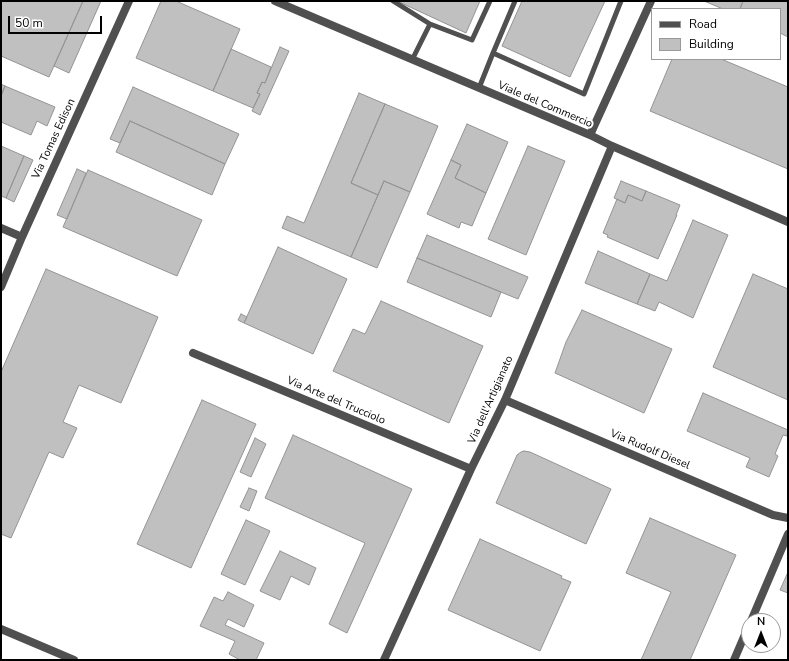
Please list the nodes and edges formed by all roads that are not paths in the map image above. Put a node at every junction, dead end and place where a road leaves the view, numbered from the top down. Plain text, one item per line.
1 (129, 1) edge
2 (275, 1) edge
3 (394, 1) edge
4 (490, 1) edge
5 (515, 1) edge
6 (621, 1) edge
7 (651, 1) edge
8 (292, 5) edge
9 (430, 24) junction
10 (493, 53) junction
11 (412, 60) junction
12 (478, 88) junction
13 (590, 135) junction
14 (612, 146) junction
15 (788, 222) edge
16 (1, 228) edge
17 (22, 237) junction
18 (1, 287) edge
19 (193, 353) dead end
20 (505, 400) junction
21 (471, 470) junction
22 (788, 518) edge
23 (788, 534) edge
24 (754, 613) edge
25 (1, 629) edge
26 (741, 644) edge
27 (74, 660) edge
28 (384, 660) edge
29 (734, 660) edge

1 - 17 street, Via Tomas Edison
2 - 8 street, Viale del Commercio
3 - 9 lane
4 - 9 lane
5 - 10 lane
6 - 10 lane
7 - 13 street
8 - 11 street, Viale del Commercio
9 - 11 lane
10 - 12 lane
11 - 12 street, Viale del Commercio
12 - 13 street, Viale del Commercio
13 - 14 street, Viale del Commercio
14 - 15 street, Viale del Commercio
14 - 20 street, Via dell'Artigianato
16 - 17 street
17 - 18 street, Via Tomas Edison
19 - 21 street, Via Arte del Trucciolo
20 - 21 street, Via dell'Artigianato
20 - 22 street, Via Rudolf Diesel
21 - 28 street, Via dell'Artigianato
23 - 24 street
25 - 27 street
26 - 29 street

